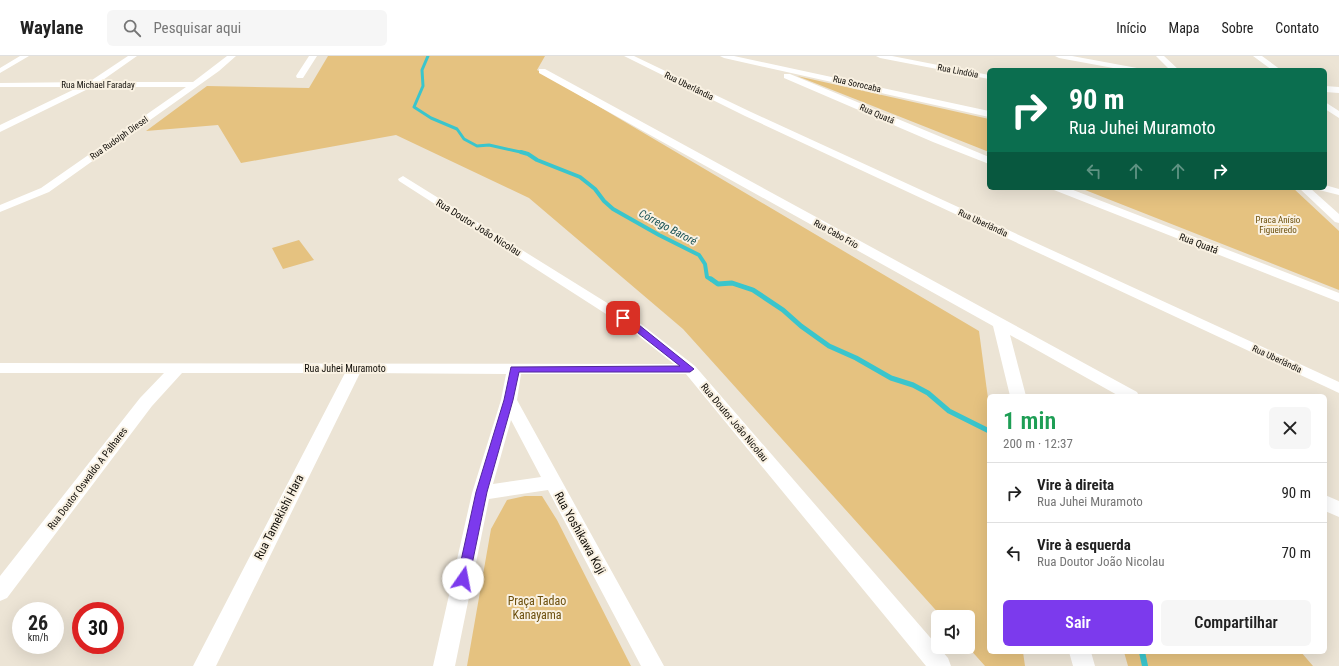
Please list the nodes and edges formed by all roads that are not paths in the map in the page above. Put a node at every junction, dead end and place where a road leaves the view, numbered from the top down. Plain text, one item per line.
1 (25, 56) edge
2 (133, 56) edge
3 (232, 56) edge
4 (313, 56) edge
5 (628, 56) edge
6 (724, 56) edge
7 (880, 56) edge
8 (1058, 56) edge
9 (1160, 56) edge
10 (1257, 56) edge
11 (766, 65) junction
12 (1126, 68) edge
13 (1173, 68) edge
14 (1274, 68) edge
15 (0, 71) edge
16 (542, 71) dead end
17 (803, 72) junction
18 (300, 76) dead end
19 (787, 76) junction
20 (987, 77) edge
21 (195, 84) junction
22 (0, 85) edge
23 (90, 85) junction
24 (1327, 89) edge
25 (1339, 90) edge
26 (1327, 106) edge
27 (987, 114) edge
28 (1339, 115) edge
29 (0, 129) edge
30 (987, 160) edge
31 (403, 179) dead end
32 (1327, 189) edge
33 (1063, 190) edge
34 (1306, 190) edge
35 (1339, 192) edge
36 (0, 209) edge
37 (1339, 220) edge
38 (1339, 298) edge
39 (1000, 325) junction
40 (178, 368) junction
41 (355, 368) junction
42 (514, 369) junction
43 (690, 369) junction
44 (3, 370) edge
45 (1339, 388) edge
46 (1017, 394) edge
47 (1127, 394) edge
48 (508, 400) junction
49 (553, 482) junction
50 (481, 492) junction
51 (1327, 503) edge
52 (1339, 510) edge
53 (0, 592) edge
54 (1081, 654) edge
55 (204, 666) edge
56 (444, 666) edge
57 (653, 666) edge
58 (940, 666) edge
59 (1084, 666) edge

1 - 15 street
2 - 23 street
3 - 21 street, Rua Rudolph Diesel
4 - 18 street
5 - 45 street, Rua Uberlândia
6 - 11 street, Rua Sorocaba
7 - 20 street, Rua Lindóia
8 - 12 street
9 - 13 street
10 - 14 street
11 - 17 street, Rua Sorocaba
11 - 19 street, Rua Quatá
16 - 39 street, Rua Cabo Frio
17 - 19 street
17 - 27 street, Rua Sorocaba
19 - 30 street, Rua Quatá
21 - 23 street, Rua Michael Faraday
21 - 36 street, Rua Rudolph Diesel
22 - 23 street, Rua Michael Faraday
23 - 29 street
24 - 25 street
26 - 28 street
31 - 43 street, Rua Doutor João Nicolau
32 - 35 street
33 - 38 street, Rua Quatá
34 - 37 street
39 - 46 street
39 - 47 street, Rua Cabo Frio
40 - 41 street, Rua Juhei Muramoto
40 - 44 street, Rua Juhei Muramoto
40 - 53 street, Rua Doutor Oswaldo A Palhares
41 - 42 street, Rua Juhei Muramoto
41 - 55 street, Rua Tamekishi Hara
42 - 43 street, Rua Juhei Muramoto
42 - 48 street
43 - 58 street, Rua Doutor João Nicolau
48 - 49 street, Rua Yoshikawa Koji
48 - 50 street
49 - 50 street
49 - 57 street, Rua Yoshikawa Koji
50 - 56 street
51 - 52 street
54 - 59 street

